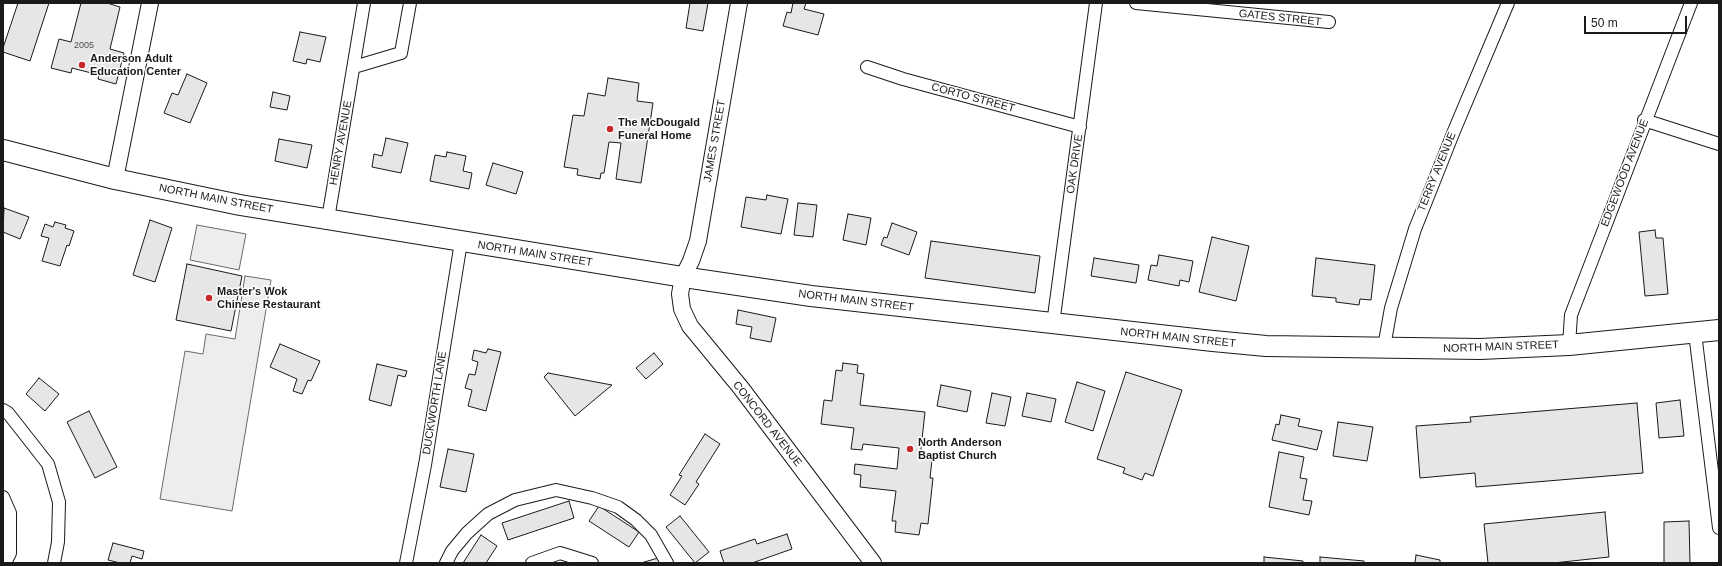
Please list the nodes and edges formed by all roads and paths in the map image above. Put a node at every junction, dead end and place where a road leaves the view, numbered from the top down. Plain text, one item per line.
1 (150, 3) edge
2 (364, 3) edge
3 (410, 3) edge
4 (739, 3) edge
5 (1096, 3) edge
6 (1136, 3) edge
7 (1508, 3) edge
8 (1691, 3) edge
9 (1329, 22) dead end
10 (354, 67) junction
11 (867, 67) dead end
12 (1644, 120) junction
13 (1080, 127) junction
14 (1719, 144) edge
15 (3, 150) edge
16 (115, 179) junction
17 (328, 219) junction
18 (461, 242) junction
19 (683, 277) junction
20 (1053, 324) junction
21 (1719, 330) edge
22 (1695, 333) junction
23 (1568, 345) junction
24 (1384, 347) junction
25 (3, 410) edge
26 (3, 497) edge
27 (1719, 528) edge
28 (5, 563) edge
29 (54, 563) edge
30 (406, 563) edge
31 (446, 563) edge
32 (532, 563) edge
33 (592, 563) edge
34 (666, 563) edge
35 (873, 563) edge

1 - 16 street
2 - 10 street, HENRY AVENUE
3 - 10 street
4 - 19 street, JAMES STREET
5 - 13 street, OAK DRIVE
6 - 9 street, GATES STREET
7 - 24 street, TERRY AVENUE
8 - 12 street, EDGEWOOD AVENUE
10 - 17 street, HENRY AVENUE
11 - 13 street, CORTO STREET
12 - 14 street
12 - 23 street, EDGEWOOD AVENUE
13 - 20 street, OAK DRIVE
15 - 16 main road, NORTH MAIN STREET
16 - 17 main road, NORTH MAIN STREET
17 - 18 main road, NORTH MAIN STREET
18 - 19 main road, NORTH MAIN STREET
18 - 30 street, DUCKWORTH LANE
19 - 20 main road, NORTH MAIN STREET
19 - 35 street, CONCORD AVENUE
20 - 24 main road, NORTH MAIN STREET
21 - 22 main road, NORTH MAIN STREET
22 - 23 main road, NORTH MAIN STREET
22 - 27 street
23 - 24 main road, NORTH MAIN STREET
25 - 29 street
26 - 28 street
31 - 34 street
32 - 33 street

